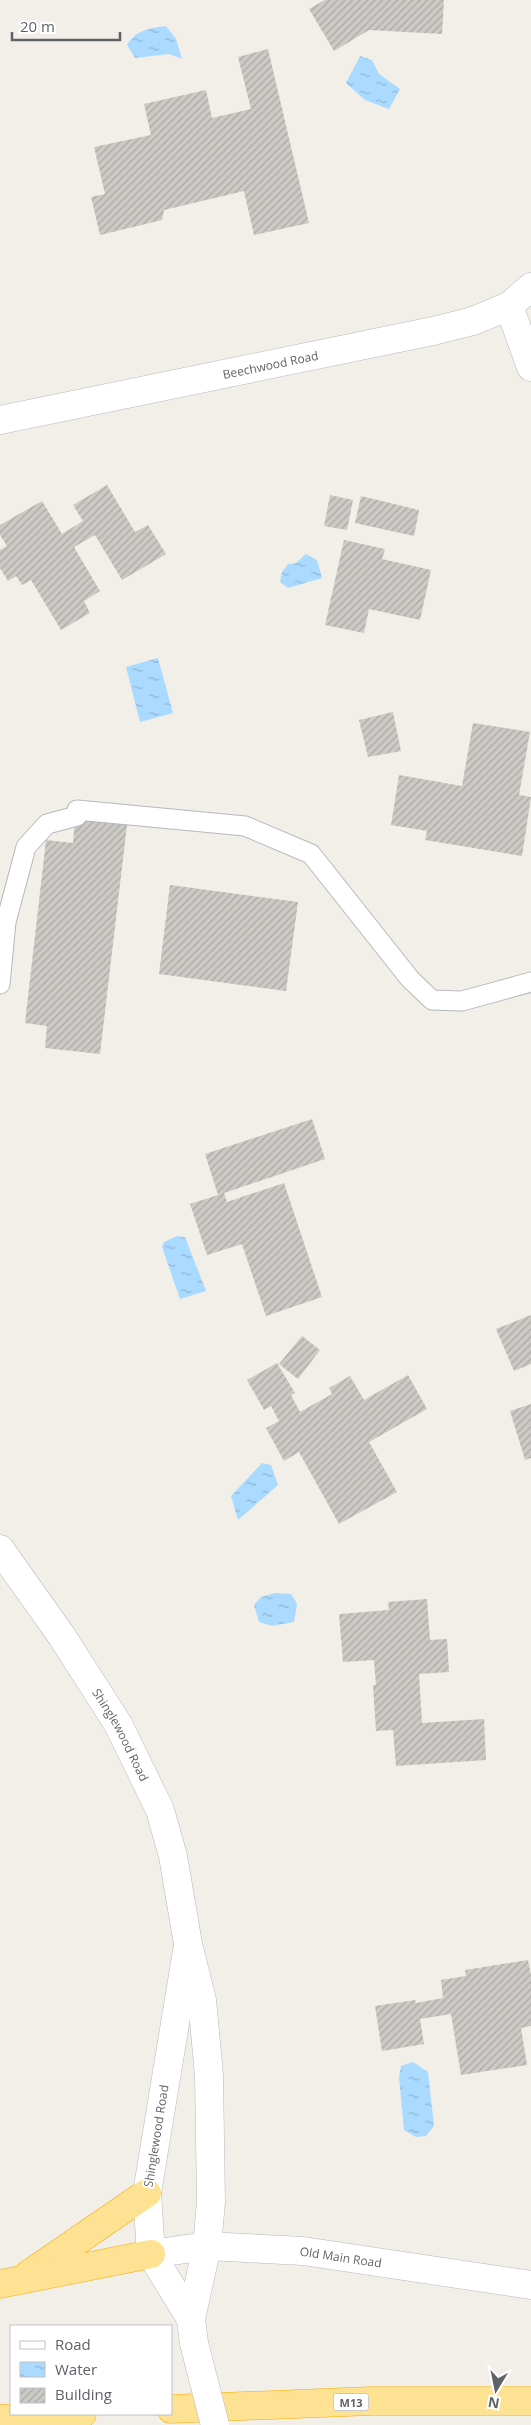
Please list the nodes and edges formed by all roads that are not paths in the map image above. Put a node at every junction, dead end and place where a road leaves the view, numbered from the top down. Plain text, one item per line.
1 (531, 287) edge
2 (510, 306) junction
3 (531, 368) edge
4 (0, 420) edge
5 (531, 982) edge
6 (0, 984) edge
7 (0, 1549) edge
8 (188, 1944) junction
9 (147, 2193) junction
10 (207, 2246) junction
11 (151, 2254) junction
12 (11, 2282) edge
13 (531, 2285) edge
14 (193, 2331) junction
15 (531, 2400) edge
16 (172, 2409) edge
17 (66, 2415) edge
18 (0, 2419) edge
19 (215, 2425) edge

1 - 2 street, Beechwood Road
2 - 3 street
2 - 4 street, Beechwood Road
5 - 6 lane
7 - 8 street, Shinglewood Road
8 - 9 street, Shinglewood Road
8 - 10 street, Shinglewood Road
9 - 11 street, Shinglewood Road
9 - 12 highway
10 - 11 street, Old Main Road
10 - 13 street, Old Main Road
10 - 14 street, Shinglewood Road
11 - 12 highway
11 - 14 street, Shinglewood Road
14 - 19 street, Shinglewood Road, bridge
15 - 16 highway, M13
17 - 18 highway

